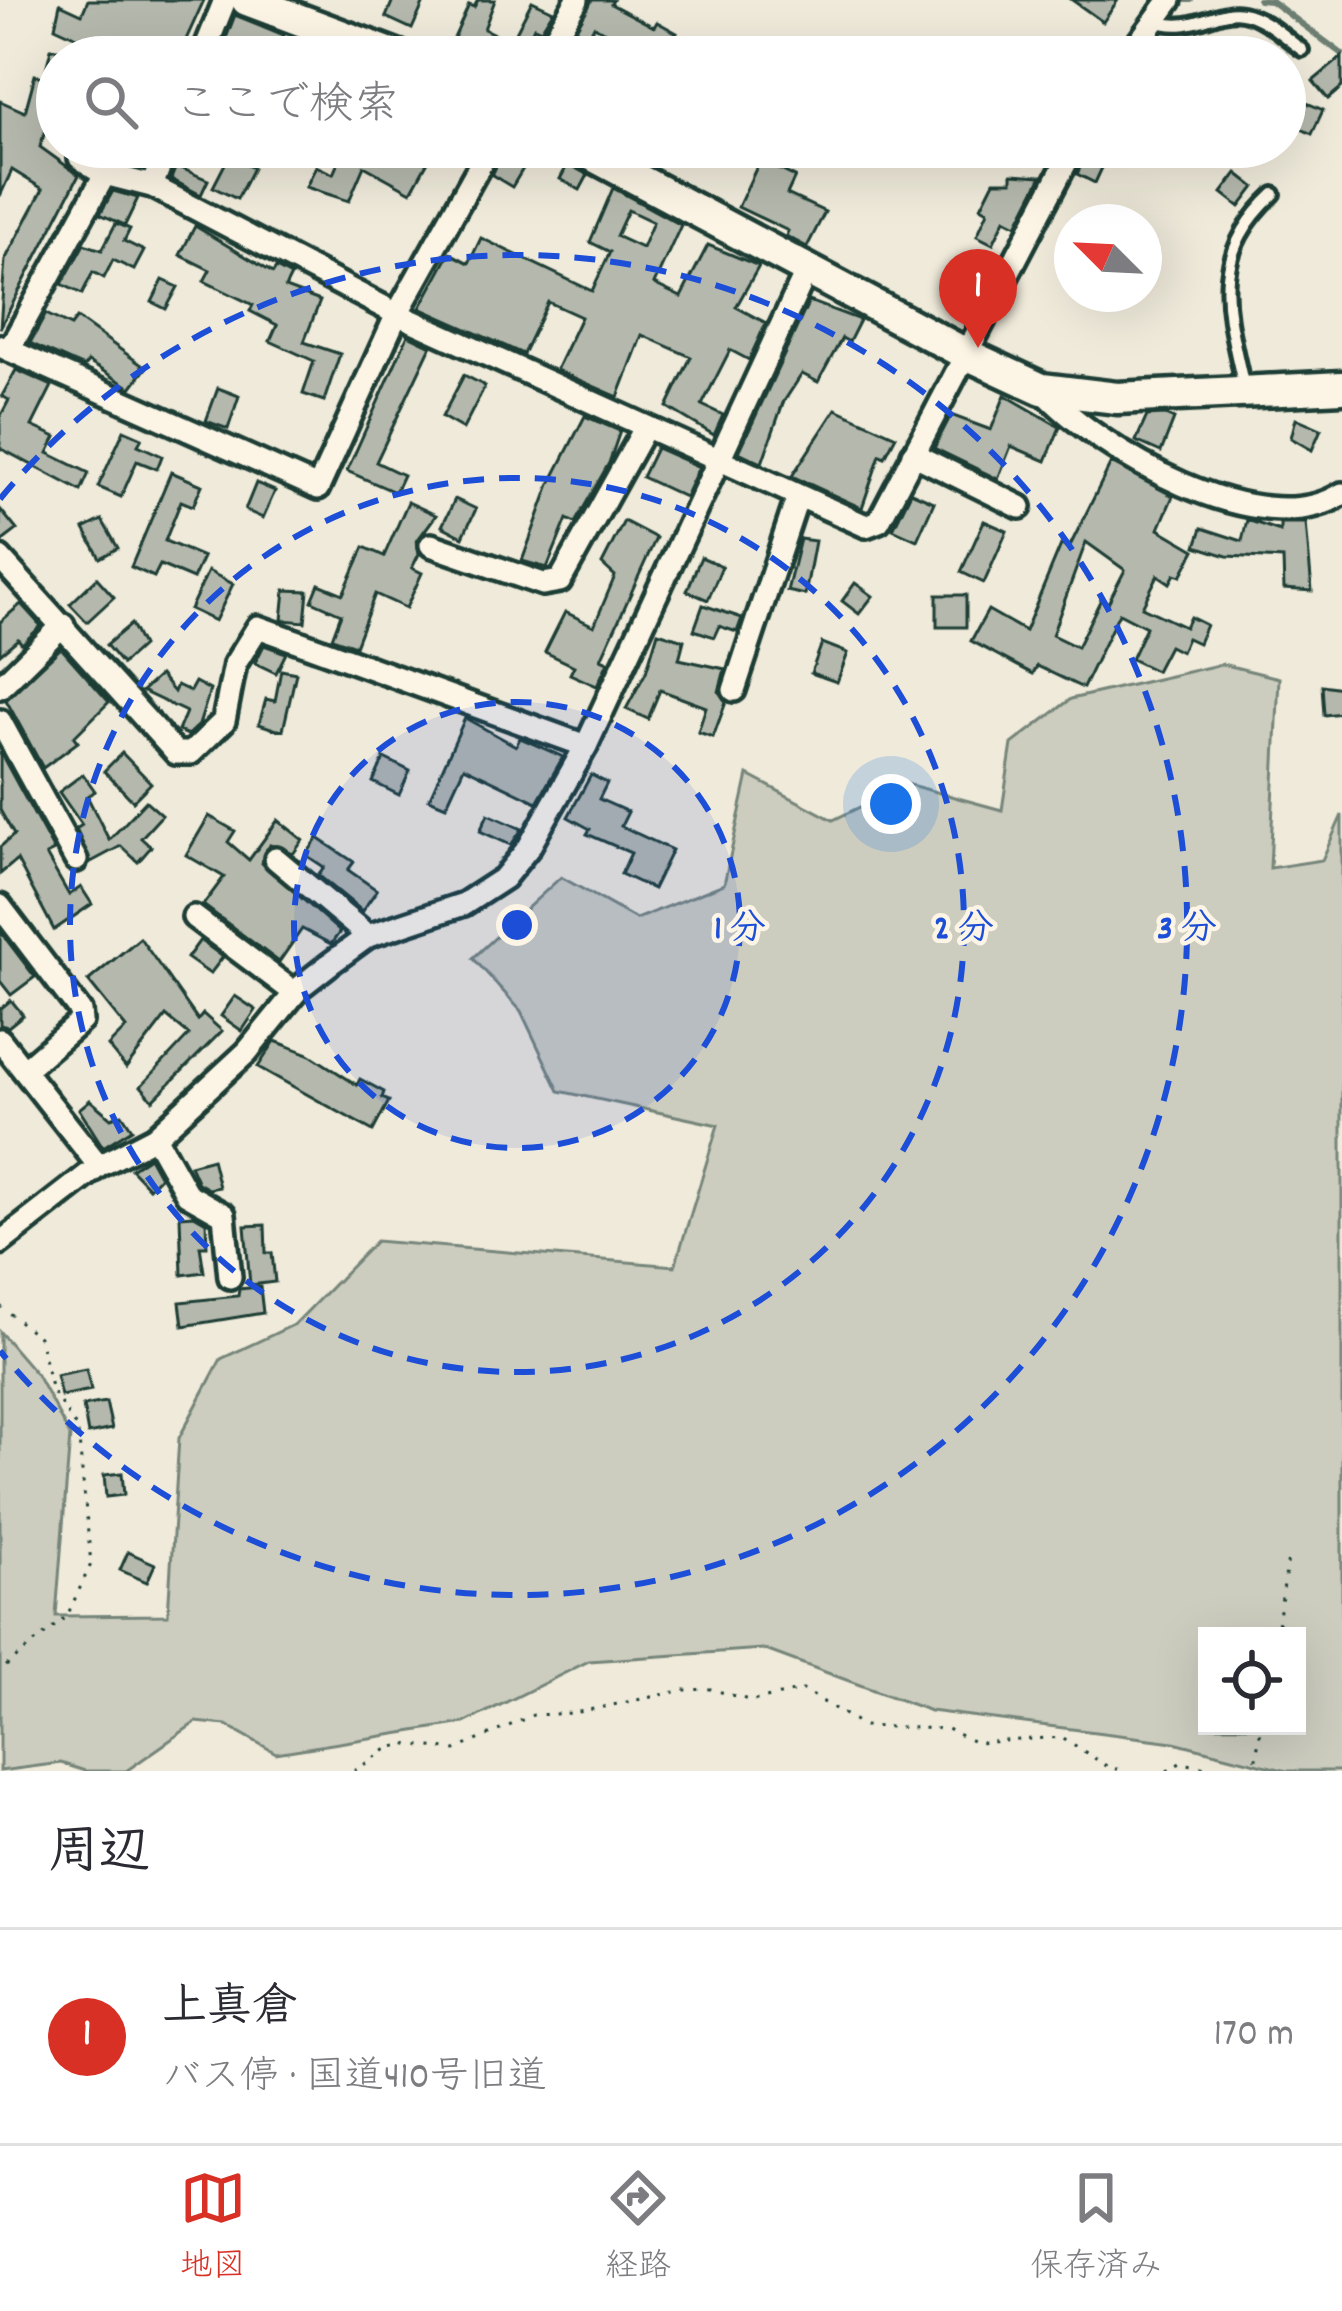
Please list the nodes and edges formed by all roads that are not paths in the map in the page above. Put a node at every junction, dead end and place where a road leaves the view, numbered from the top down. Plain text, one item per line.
1 (225, 0) edge
2 (247, 0) edge
3 (577, 0) edge
4 (1164, 8) edge
5 (210, 36) edge
6 (343, 36) edge
7 (556, 36) edge
8 (1143, 36) edge
9 (1282, 36) edge
10 (96, 168) edge
11 (159, 168) edge
12 (478, 168) edge
13 (617, 168) edge
14 (1063, 168) edge
15 (105, 174) junction
16 (152, 186) junction
17 (1274, 194) dead end
18 (807, 269) junction
19 (398, 314) junction
20 (4, 348) edge
21 (964, 353) junction
22 (1342, 386) edge
23 (1042, 389) junction
24 (1245, 391) junction
25 (645, 428) junction
26 (913, 454) junction
27 (720, 462) junction
28 (1342, 494) edge
29 (798, 496) junction
30 (1020, 507) dead end
31 (431, 545) dead end
32 (3, 563) edge
33 (63, 625) junction
34 (0, 686) edge
35 (734, 690) dead end
36 (0, 721) edge
37 (586, 746) junction
38 (276, 859) dead end
39 (76, 860) dead end
40 (0, 906) edge
41 (194, 917) dead end
42 (368, 937) junction
43 (295, 993) junction
44 (0, 1040) edge
45 (24, 1070) junction
46 (155, 1137) junction
47 (99, 1166) junction
48 (0, 1243) edge
49 (230, 1276) dead end

1 - 5 street
2 - 6 street
3 - 7 street
4 - 8 street
4 - 9 lane
10 - 15 street
11 - 16 street
12 - 19 street
13 - 18 street
14 - 21 street
15 - 16 street
15 - 20 street
16 - 19 street
17 - 24 lane
18 - 21 street
18 - 27 street
19 - 20 street
19 - 25 street
21 - 23 street
21 - 26 street
22 - 24 street
23 - 24 street
23 - 28 street
25 - 27 street
25 - 31 street
26 - 29 street
26 - 30 street
27 - 29 street
27 - 37 street
29 - 35 street
32 - 33 street
33 - 34 street
33 - 37 street
36 - 39 street
37 - 42 street
38 - 42 street
40 - 45 street
41 - 43 street
42 - 43 street
43 - 46 street
44 - 45 street
45 - 47 street
46 - 47 street
46 - 49 street
47 - 48 street

